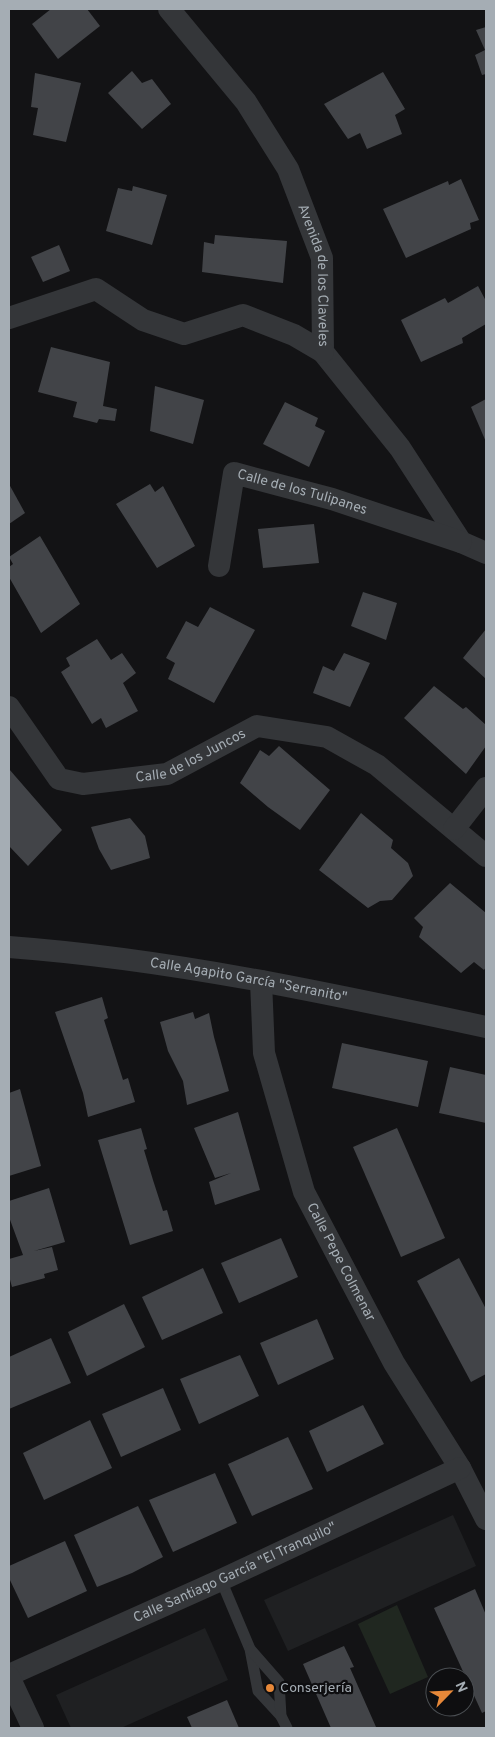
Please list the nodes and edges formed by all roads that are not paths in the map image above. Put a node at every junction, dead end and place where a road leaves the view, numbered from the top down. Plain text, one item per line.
1 (169, 9) edge
2 (9, 318) edge
3 (323, 352) junction
4 (461, 542) junction
5 (486, 553) edge
6 (219, 566) dead end
7 (9, 707) edge
8 (486, 788) edge
9 (454, 829) junction
10 (486, 856) edge
11 (9, 947) edge
12 (261, 981) junction
13 (486, 1028) edge
14 (460, 1468) junction
15 (486, 1519) edge
16 (221, 1580) junction
17 (250, 1649) junction
18 (9, 1676) edge
19 (281, 1716) junction
20 (33, 1728) edge
21 (287, 1728) edge

1 - 3 street, Avenida de los Claveles
2 - 3 street
3 - 4 street, Avenida de los Claveles
4 - 5 street
4 - 6 street, Calle de los Tulipanes
7 - 9 street, Calle de los Juncos
8 - 9 street
9 - 10 street, Calle de los Juncos
11 - 12 street, Calle Agapito García "Serranito"
12 - 13 street, Calle Agapito García "Serranito"
12 - 14 street, Calle Pepe Colmenar
14 - 15 street, Calle Pepe Colmenar
14 - 16 street, Calle Santiago García "El Tranquilo"
16 - 17 lane
16 - 18 street, Calle Santiago García "El Tranquilo"
17 - 19 lane
17 - 19 lane
18 - 20 street
19 - 21 lane

